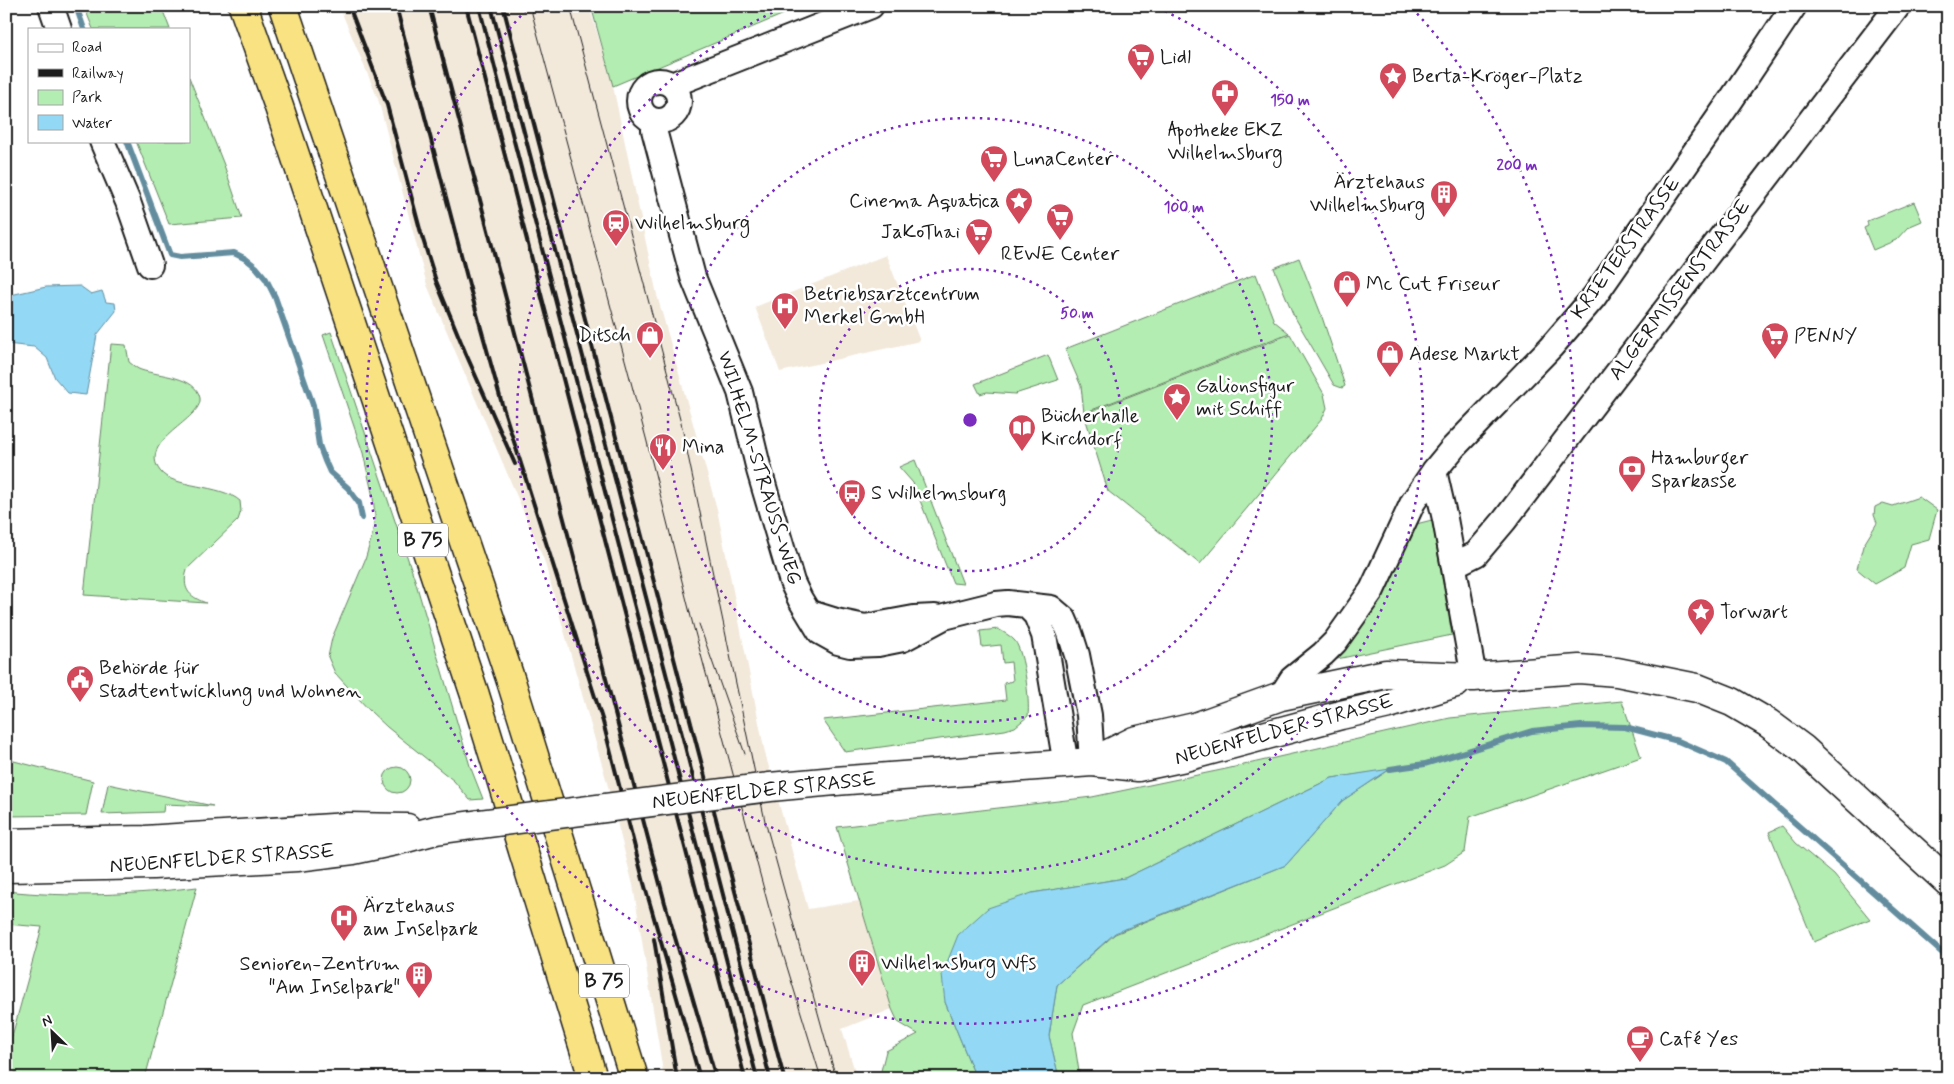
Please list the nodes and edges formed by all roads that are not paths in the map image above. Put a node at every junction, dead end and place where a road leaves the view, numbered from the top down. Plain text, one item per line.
1 (51, 6) edge
2 (243, 6) edge
3 (283, 6) edge
4 (871, 6) edge
5 (1794, 6) edge
6 (1898, 6) edge
7 (59, 28) edge
8 (673, 86) junction
9 (655, 121) junction
10 (102, 142) edge
11 (150, 265) dead end
12 (1434, 471) junction
13 (1454, 565) junction
14 (1028, 606) junction
15 (1474, 677) junction
16 (1281, 696) junction
17 (1092, 762) junction
18 (1066, 764) junction
19 (436, 830) junction
20 (6, 843) edge
21 (6, 868) edge
22 (1948, 882) edge
23 (593, 1078) edge
24 (634, 1078) edge

1 - 7 street
2 - 23 highway, B 75
3 - 24 highway, B 75
4 - 8 street
5 - 12 street, KRIETERSTRASSE
6 - 13 street, ALGERMISSENSTRASSE
8 - 9 street
8 - 9 street
9 - 14 street, WILHELM-STRAUSS-WEG
10 - 11 street
12 - 13 street
12 - 16 street, KRIETERSTRASSE
13 - 15 street
14 - 17 street, WILHELM-STRAUSS-WEG
14 - 18 street
15 - 16 main road, NEUENFELDER STRASSE
15 - 17 main road, NEUENFELDER STRASSE
15 - 22 main road, NEUENFELDER STRASSE
16 - 17 main road, NEUENFELDER STRASSE
17 - 18 main road, NEUENFELDER STRASSE
18 - 19 main road, NEUENFELDER STRASSE, bridge
19 - 20 main road, NEUENFELDER STRASSE
19 - 21 main road, NEUENFELDER STRASSE

